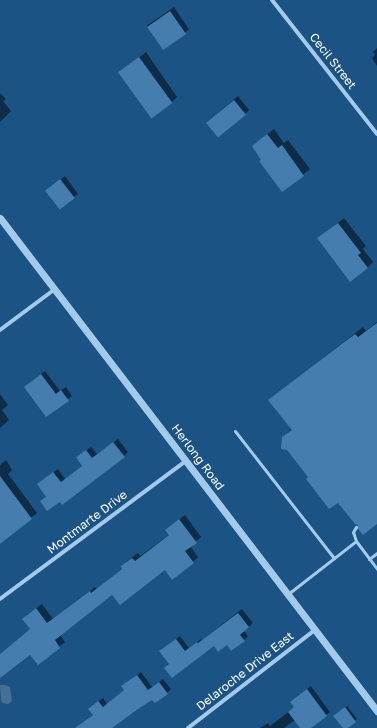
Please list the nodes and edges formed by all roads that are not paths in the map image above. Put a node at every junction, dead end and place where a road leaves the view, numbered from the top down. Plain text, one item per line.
1 (272, 0) edge
2 (377, 134) edge
3 (0, 218) edge
4 (55, 289) junction
5 (0, 330) edge
6 (235, 431) dead end
7 (187, 460) junction
8 (356, 528) dead end
9 (356, 542) junction
10 (377, 553) edge
11 (334, 558) junction
12 (369, 559) junction
13 (377, 569) edge
14 (288, 594) junction
15 (0, 599) edge
16 (315, 630) junction
17 (377, 711) edge
18 (188, 728) edge

1 - 2 street, Cecil Street
3 - 4 street, Herlong Road
4 - 5 street
4 - 7 street, Herlong Road
6 - 11 lane
7 - 14 street, Herlong Road
7 - 15 street, Montmarte Drive
8 - 9 lane
9 - 11 lane
9 - 12 lane
10 - 12 lane
11 - 14 lane
12 - 13 lane
14 - 16 street, Herlong Road
16 - 17 street, Herlong Road
16 - 18 street, Delaroche Drive East

